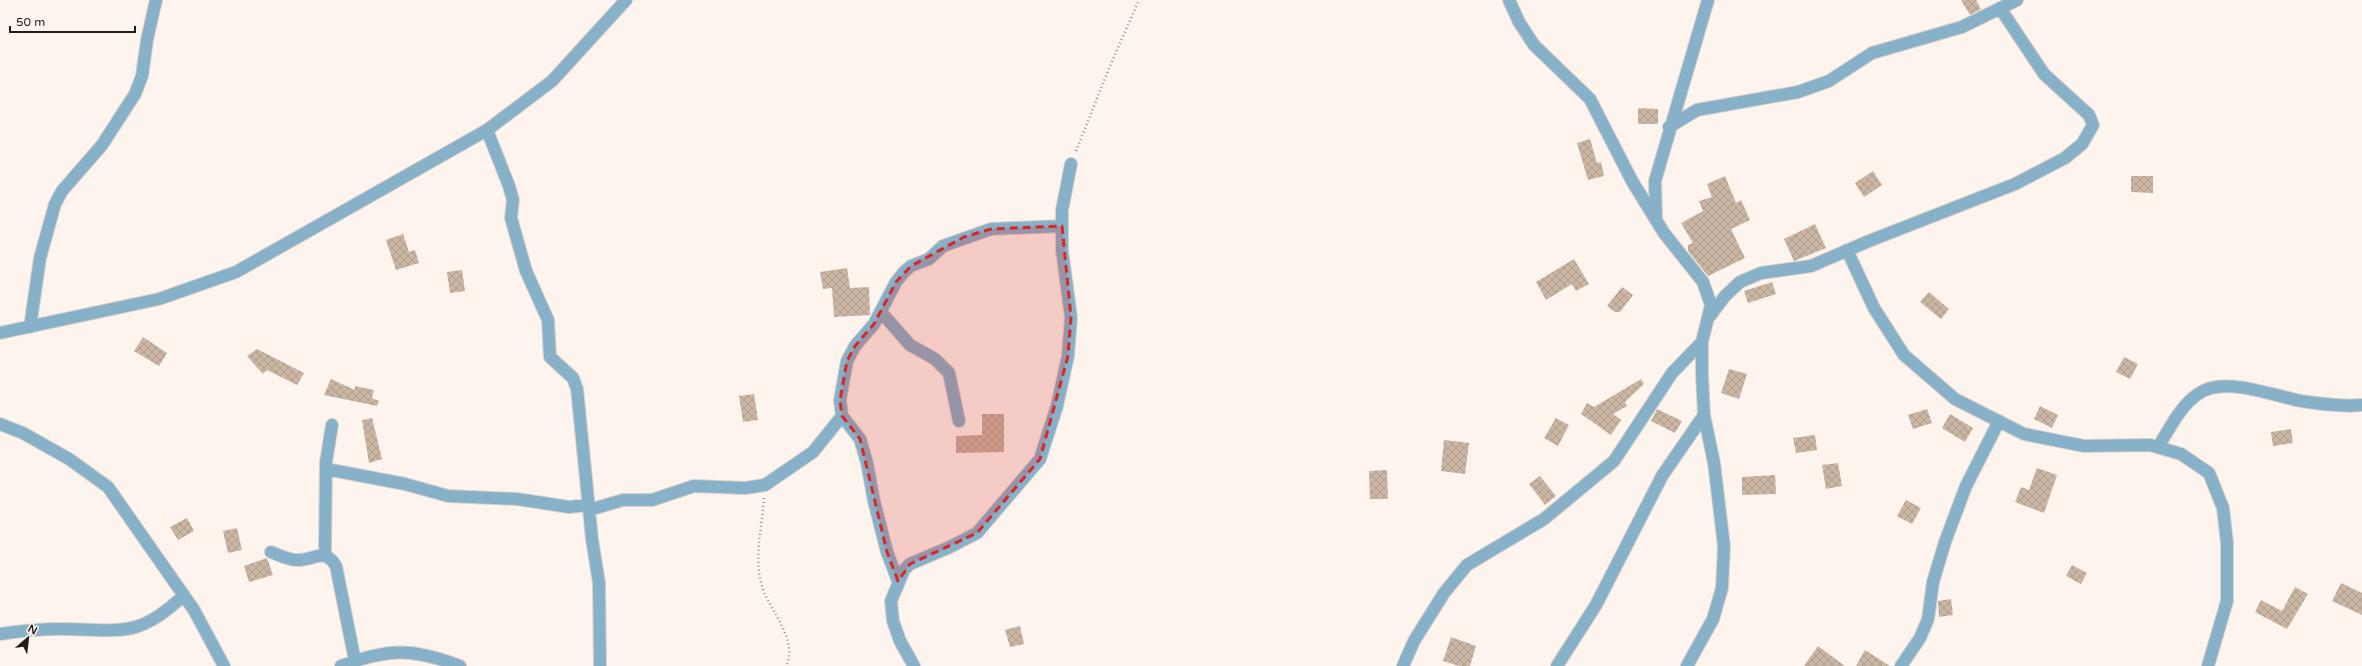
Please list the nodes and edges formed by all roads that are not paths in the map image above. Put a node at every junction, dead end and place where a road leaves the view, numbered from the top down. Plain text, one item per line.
1 (156, 0) edge
2 (626, 0) edge
3 (1509, 0) edge
4 (1708, 0) edge
5 (2017, 0) edge
6 (2000, 8) junction
7 (1669, 127) junction
8 (487, 130) junction
9 (1071, 164) road end
10 (1656, 220) junction
11 (1062, 226) junction
12 (1847, 250) junction
13 (881, 312) junction
14 (1709, 317) junction
15 (30, 327) junction
16 (0, 333) edge
17 (1702, 342) junction
18 (2362, 406) edge
19 (842, 416) junction
20 (1704, 416) junction
21 (958, 421) dead end
22 (1999, 421) junction
23 (0, 424) edge
24 (332, 425) dead end
25 (2158, 447) junction
26 (326, 469) junction
27 (589, 508) junction
28 (270, 552) dead end
29 (325, 556) junction
30 (898, 581) junction
31 (184, 595) junction
32 (0, 634) edge
33 (355, 661) junction
34 (224, 666) edge
35 (341, 666) edge
36 (460, 666) edge
37 (600, 666) edge
38 (914, 666) edge
39 (1403, 666) edge
40 (1558, 666) edge
41 (1687, 666) edge
42 (1901, 666) edge
43 (2208, 666) edge

1 - 15 street
2 - 8 street
3 - 10 street
4 - 7 street
5 - 6 street
6 - 7 street
6 - 12 street
7 - 10 street
8 - 15 street
8 - 27 street
9 - 11 street
10 - 14 street
11 - 13 street
11 - 30 street
12 - 14 street
12 - 22 street
13 - 19 street
13 - 21 street
14 - 17 street
15 - 16 street
17 - 20 street
17 - 39 street
18 - 25 street
19 - 27 street
19 - 30 street
20 - 40 street
20 - 41 street
22 - 25 street
22 - 42 street
23 - 31 street
24 - 26 street
25 - 43 street
26 - 27 street
26 - 29 street
27 - 37 street
28 - 29 street
29 - 33 street
30 - 38 street
31 - 32 street
31 - 34 street
33 - 35 street
33 - 36 street

